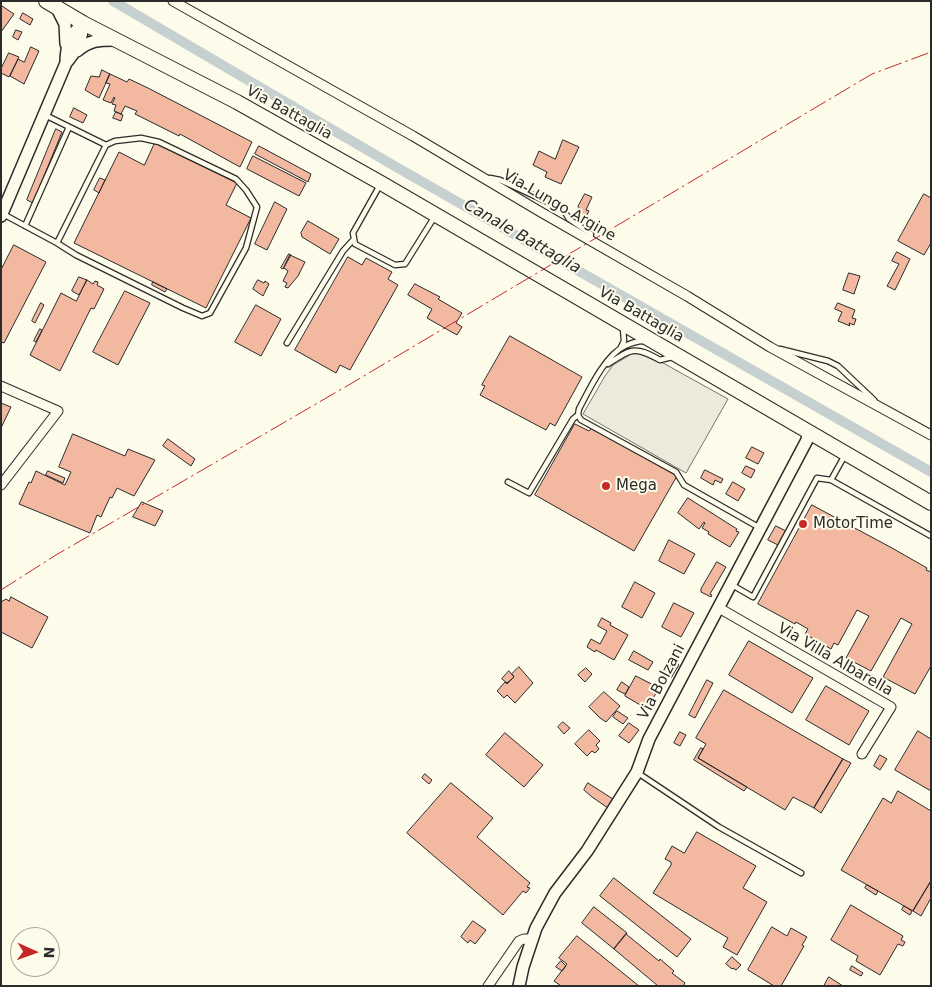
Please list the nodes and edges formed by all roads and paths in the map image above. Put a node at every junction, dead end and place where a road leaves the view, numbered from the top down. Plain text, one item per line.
1 (173, 1) edge
2 (51, 5) edge
3 (83, 23) junction
4 (117, 40) junction
5 (71, 50) junction
6 (44, 115) junction
7 (69, 127) junction
8 (106, 145) junction
9 (480, 176) junction
10 (381, 183) junction
11 (2, 214) edge
12 (436, 215) junction
13 (25, 226) junction
14 (354, 239) junction
15 (589, 240) junction
16 (57, 243) junction
17 (620, 322) junction
18 (651, 340) junction
19 (287, 343) dead end
20 (770, 347) junction
21 (621, 348) junction
22 (677, 355) junction
23 (605, 366) junction
24 (1, 386) edge
25 (884, 410) junction
26 (578, 415) junction
27 (808, 432) junction
28 (931, 435) edge
29 (846, 454) junction
30 (831, 480) junction
31 (508, 482) dead end
32 (1, 484) edge
33 (931, 503) edge
34 (760, 528) junction
35 (931, 536) edge
36 (731, 585) junction
37 (719, 608) junction
38 (862, 754) dead end
39 (637, 772) junction
40 (801, 872) dead end
41 (533, 939) junction
42 (488, 986) edge
43 (519, 986) edge

1 - 9 street, Via Lungo Argine
2 - 3 main road, Via Battaglia
2 - 5 street
3 - 4 main road, Via Battaglia
3 - 5 street
4 - 5 street
4 - 10 main road, Via Battaglia
5 - 6 street
6 - 7 lane
6 - 11 street
7 - 8 lane
7 - 13 lane
8 - 16 lane
8 - 16 lane
9 - 15 street, Via Lungo Argine
9 - 15 lane
10 - 12 main road, Via Battaglia
10 - 14 lane
11 - 13 lane
12 - 14 lane
12 - 17 main road, Via Battaglia
13 - 16 lane
14 - 19 lane
15 - 20 street, Via Lungo Argine
17 - 18 main road, Via Battaglia
17 - 21 lane
18 - 21 lane
18 - 22 main road, Via Battaglia
20 - 25 street, Via Lungo Argine
20 - 25 lane
21 - 23 lane
22 - 23 lane
22 - 27 main road, Via Battaglia
23 - 26 lane
24 - 32 street
25 - 28 street, Via Lungo Argine
26 - 31 lane
26 - 34 lane
27 - 29 main road, Via Battaglia
27 - 34 street, Via Bolzani
29 - 30 lane
29 - 33 main road, Via Battaglia
30 - 35 lane
30 - 36 lane
34 - 36 street, Via Bolzani
36 - 37 street, Via Bolzani
37 - 38 street, Via Villa Albarella
37 - 39 street, Via Bolzani
39 - 40 lane
39 - 41 street, Via Bolzani
41 - 42 street
41 - 43 street, Via Bolzani

